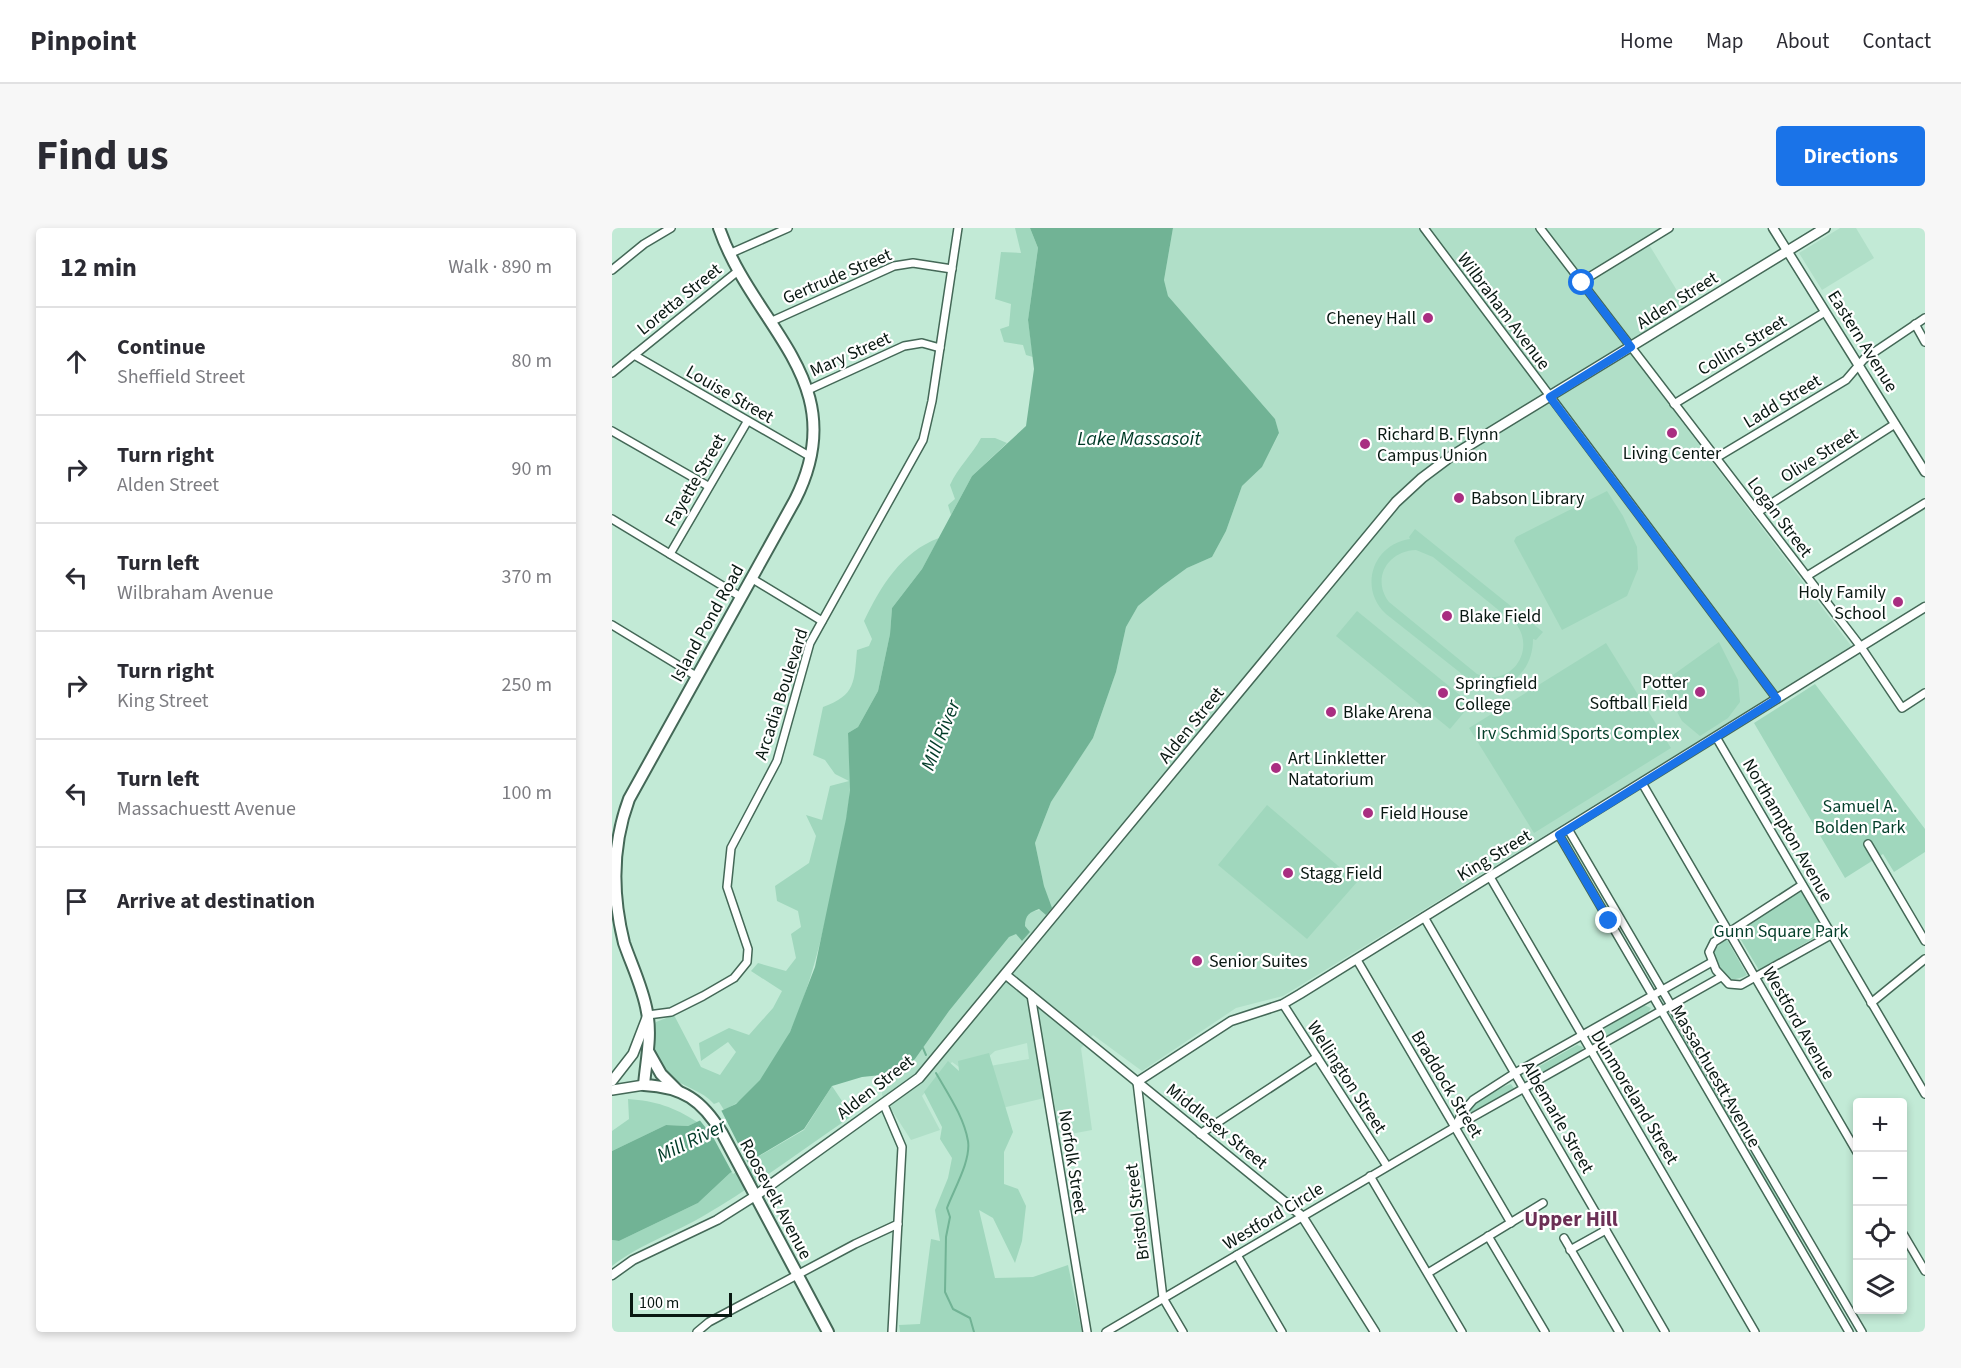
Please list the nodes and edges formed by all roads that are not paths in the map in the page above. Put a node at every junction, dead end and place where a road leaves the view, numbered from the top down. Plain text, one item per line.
1 (671, 228) edge
2 (719, 228) edge
3 (788, 228) edge
4 (958, 228) edge
5 (1424, 228) edge
6 (1540, 228) edge
7 (1669, 228) edge
8 (1773, 228) edge
9 (1825, 228) edge
10 (661, 230) edge
11 (1788, 251) junction
12 (729, 254) junction
13 (952, 269) junction
14 (612, 270) edge
15 (738, 271) junction
16 (1581, 282) junction
17 (1825, 312) junction
18 (1925, 318) edge
19 (770, 322) junction
20 (1915, 324) junction
21 (1925, 342) edge
22 (1631, 347) junction
23 (940, 348) junction
24 (634, 355) junction
25 (1859, 366) junction
26 (612, 373) edge
27 (808, 390) junction
28 (1550, 397) junction
29 (1674, 404) junction
30 (747, 422) junction
31 (1895, 424) junction
32 (612, 431) edge
33 (811, 457) junction
34 (1716, 458) junction
35 (1925, 472) edge
36 (708, 486) junction
37 (1925, 503) edge
38 (1758, 512) junction
39 (612, 519) edge
40 (670, 554) junction
41 (1807, 576) junction
42 (751, 578) junction
43 (741, 597) junction
44 (1925, 607) edge
45 (822, 621) junction
46 (612, 625) edge
47 (1861, 647) junction
48 (696, 676) junction
49 (1925, 693) edge
50 (1777, 699) junction
51 (1716, 737) junction
52 (1642, 783) junction
53 (1568, 829) junction
54 (1559, 835) junction
55 (1868, 844) dead end
56 (1490, 877) junction
57 (1802, 885) junction
58 (1618, 915) junction
59 (1424, 917) junction
60 (1609, 921) junction
61 (616, 930) edge
62 (1728, 931) junction
63 (1831, 935) junction
64 (1925, 941) edge
65 (1925, 959) edge
66 (1357, 960) junction
67 (1712, 962) junction
68 (1006, 975) junction
69 (1721, 977) junction
70 (1755, 978) junction
71 (1661, 989) junction
72 (1651, 994) junction
73 (1031, 995) junction
74 (1871, 1003) junction
75 (1283, 1004) junction
76 (1671, 1005) junction
77 (1661, 1011) junction
78 (648, 1015) junction
79 (1581, 1035) junction
80 (1590, 1050) junction
81 (648, 1051) junction
82 (1317, 1057) junction
83 (1515, 1073) junction
84 (612, 1081) edge
85 (1137, 1082) junction
86 (644, 1085) junction
87 (1524, 1088) junction
88 (612, 1090) edge
89 (679, 1092) junction
90 (1925, 1094) edge
91 (884, 1105) junction
92 (1455, 1127) junction
93 (1200, 1134) junction
94 (1750, 1140) junction
95 (1740, 1146) junction
96 (1856, 1152) edge
97 (1387, 1166) junction
98 (1370, 1176) junction
99 (755, 1196) junction
100 (1543, 1203) dead end
101 (1302, 1216) junction
102 (1511, 1222) junction
103 (898, 1224) junction
104 (1606, 1230) junction
105 (1488, 1236) junction
106 (1564, 1238) dead end
107 (1907, 1240) edge
108 (1570, 1250) junction
109 (1237, 1255) junction
110 (1825, 1269) junction
111 (1925, 1271) edge
112 (1428, 1273) junction
113 (797, 1274) junction
114 (612, 1275) edge
115 (1815, 1275) junction
116 (1163, 1298) junction
117 (697, 1332) edge
118 (828, 1332) edge
119 (892, 1332) edge
120 (1087, 1332) edge
121 (1106, 1332) edge
122 (1183, 1332) edge
123 (1282, 1332) edge
124 (1375, 1332) edge
125 (1462, 1332) edge
126 (1545, 1332) edge
127 (1619, 1332) edge
128 (1665, 1332) edge
129 (1755, 1332) edge
130 (1849, 1332) edge
131 (1862, 1332) edge

1 - 10 street
2 - 12 main road, Island Pond Road
3 - 12 street
4 - 13 street, Arcadia Boulevard
5 - 28 street, Wilbraham Avenue
6 - 16 street, Logan Street
7 - 16 street
8 - 11 street, Eastern Avenue
9 - 11 main road, Alden Street
10 - 14 street
11 - 17 street, Eastern Avenue
11 - 22 main road, Alden Street
12 - 15 main road, Island Pond Road
13 - 19 street, Gertrude Street
13 - 23 street, Arcadia Boulevard
15 - 19 main road, Island Pond Road
15 - 24 street, Loretta Street
16 - 22 street, Logan Street
17 - 25 street, Eastern Avenue
17 - 29 street, Collins Street
18 - 20 street, Ladd Street
19 - 27 main road, Island Pond Road
20 - 21 street
20 - 25 street, Ladd Street
22 - 28 main road, Alden Street
22 - 29 street, Logan Street
23 - 27 street, Mary Street
23 - 45 street, Arcadia Boulevard
24 - 26 street, Loretta Street
24 - 30 street, Louise Street
25 - 31 street, Eastern Avenue
25 - 34 street, Ladd Street
27 - 33 main road, Island Pond Road
28 - 50 street, Wilbraham Avenue
28 - 68 main road, Alden Street
29 - 34 street, Logan Street
30 - 33 street, Louise Street
30 - 36 street, Fayette Street
31 - 35 street, Eastern Avenue
31 - 38 street, Olive Street
32 - 36 street
33 - 42 main road, Island Pond Road
34 - 38 street, Logan Street
36 - 40 street, Fayette Street
37 - 41 street
38 - 41 street, Logan Street
39 - 40 street
40 - 43 street
41 - 47 street, Logan Street
42 - 43 main road, Island Pond Road
42 - 45 street
43 - 48 main road, Island Pond Road
44 - 47 street, King Street
45 - 78 street, Arcadia Boulevard
46 - 48 street
47 - 49 street, Logan Street
47 - 50 street, King Street
48 - 61 main road, Island Pond Road
50 - 51 street, King Street
51 - 52 street, King Street
51 - 57 street, Northampton Avenue
52 - 53 street, King Street
52 - 62 street, Westford Avenue
53 - 54 street, King Street
53 - 58 street
54 - 56 street, King Street
54 - 60 street, Massachuestt Avenue
55 - 64 street
56 - 59 street, King Street
56 - 79 street, Dunmoreland Street
57 - 62 street
57 - 63 street, Northampton Avenue
58 - 60 street
58 - 71 street
59 - 66 street, King Street
59 - 83 street, Albemarle Street
60 - 72 street, Massachuestt Avenue
61 - 78 main road, Island Pond Road
62 - 67 street
62 - 70 street, Westford Avenue
63 - 70 street
63 - 74 street, Northampton Avenue
65 - 74 street
66 - 75 street, King Street
66 - 92 street, Braddock Street
67 - 69 street
67 - 71 street, Westford Circle
68 - 73 street, Middlesex Street
68 - 91 main road, Alden Street
69 - 70 street
69 - 76 street, Westford Circle
70 - 96 street, Westford Avenue
71 - 72 street, Westford Circle
71 - 76 street
72 - 77 street, Massachuestt Avenue
72 - 79 street, Westford Circle
73 - 85 street, Middlesex Street
73 - 120 street, Norfolk Street
74 - 90 street, Northampton Avenue
75 - 82 street, Wellington Street
75 - 85 street, King Street
76 - 77 street, Westford Circle
76 - 94 street
77 - 80 street, Westford Circle
77 - 95 street, Massachuestt Avenue
78 - 81 main road, Island Pond Road
78 - 84 main road
79 - 80 street, Dunmoreland Street
79 - 83 street, Westford Circle
80 - 87 street, Westford Circle
80 - 129 street, Dunmoreland Street
81 - 86 main road, Island Pond Road
81 - 89 main road
82 - 93 street
82 - 97 street, Wellington Street
83 - 87 street, Albemarle Street
83 - 92 street, Westford Circle
85 - 93 street, Middlesex Street
85 - 116 street, Bristol Street
86 - 88 main road, Roosevelt Avenue
86 - 89 main road, Roosevelt Avenue
87 - 92 street, Westford Circle
87 - 104 street, Albemarle Street
89 - 99 main road, Roosevelt Avenue
91 - 99 main road, Alden Street
91 - 103 street
92 - 97 street, Westford Circle
92 - 102 street, Braddock Street
93 - 101 street, Middlesex Street
94 - 95 street
94 - 110 street
95 - 115 street, Massachuestt Avenue
97 - 98 street, Westford Circle
98 - 101 street, Westford Circle
98 - 112 street
99 - 113 main road, Roosevelt Avenue
99 - 114 street, Alden Street
100 - 102 street
101 - 109 street, Westford Circle
101 - 124 street, Middlesex Street
102 - 105 street
103 - 113 street
103 - 119 street
104 - 108 street
104 - 128 street, Albemarle Street
105 - 112 street
105 - 126 street
106 - 108 street
107 - 111 street
108 - 127 street
109 - 116 street, Westford Circle
109 - 123 street
110 - 115 street
110 - 131 street
112 - 125 street
113 - 117 street
113 - 118 main road, Roosevelt Avenue
115 - 130 street, Massachuestt Avenue
116 - 121 street, Westford Circle
116 - 122 street, Bristol Street

